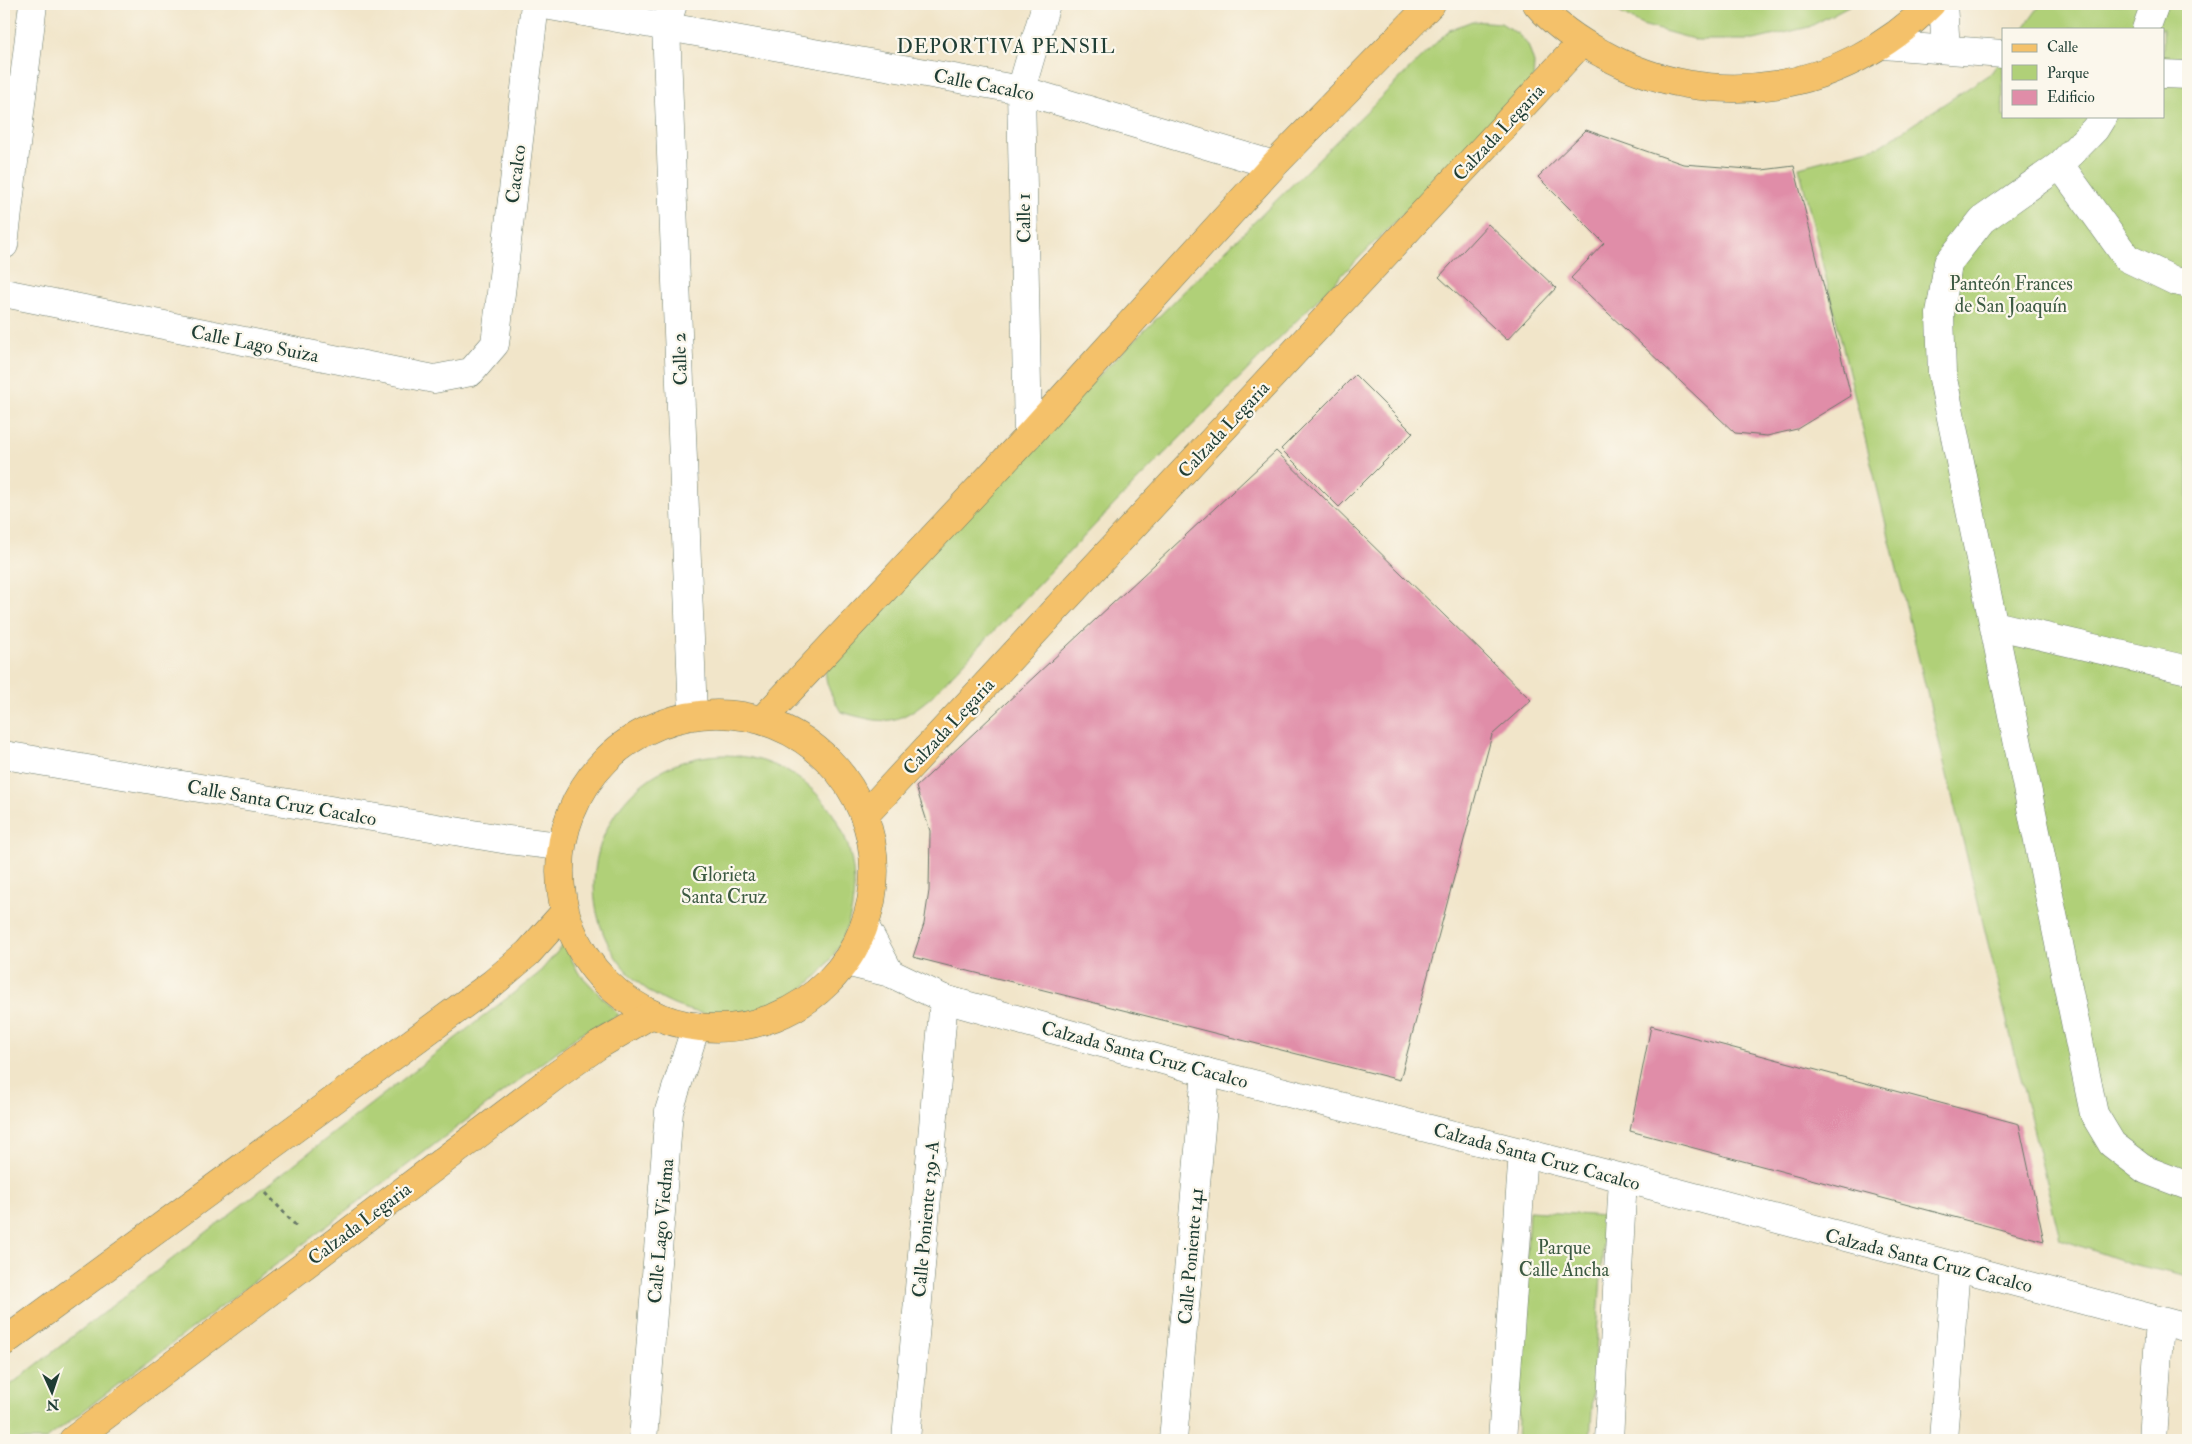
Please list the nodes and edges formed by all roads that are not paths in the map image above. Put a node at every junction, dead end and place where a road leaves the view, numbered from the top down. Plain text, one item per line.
1 (33, 4) edge
2 (535, 4) edge
3 (539, 4) edge
4 (1046, 4) edge
5 (1430, 4) edge
6 (1537, 4) edge
7 (1931, 4) edge
8 (1943, 4) edge
9 (2155, 4) edge
10 (669, 15) edge
11 (2146, 28) edge
12 (1582, 42) junction
13 (1883, 45) junction
14 (1946, 49) junction
15 (2002, 54) edge
16 (2164, 74) edge
17 (2188, 75) edge
18 (1021, 90) junction
19 (2102, 118) edge
20 (1274, 165) junction
21 (2060, 165) junction
22 (4, 245) edge
23 (2188, 284) edge
24 (4, 293) edge
25 (495, 344) joint
26 (1028, 436) junction
27 (1994, 625) junction
28 (2188, 670) edge
29 (693, 715) junction
30 (762, 720) junction
31 (4, 755) edge
32 (864, 816) junction
33 (560, 846) junction
34 (564, 913) junction
35 (865, 926) junction
36 (844, 962) junction
37 (890, 973) junction
38 (944, 999) junction
39 (652, 1014) junction
40 (696, 1026) junction
41 (1206, 1072) junction
42 (1523, 1152) junction
43 (1623, 1178) junction
44 (2188, 1186) edge
45 (1956, 1266) junction
46 (2160, 1321) junction
47 (2188, 1328) edge
48 (4, 1342) edge
49 (73, 1440) edge
50 (643, 1440) edge
51 (906, 1440) edge
52 (1174, 1440) edge
53 (1502, 1440) edge
54 (1609, 1440) edge
55 (1943, 1440) edge
56 (2152, 1440) edge

1 - 22 street
2 - 25 street, Cacalco
3 - 10 street, Calle Cacalco
4 - 18 street, Calle 1
5 - 20 main road
6 - 12 main road
7 - 13 main road
8 - 14 street
9 - 11 street
10 - 18 street, Calle Cacalco
10 - 29 street, Calle 2
12 - 13 main road
12 - 32 main road, Calzada Legaria
13 - 14 street
14 - 15 street
16 - 17 street
18 - 20 street, Calle Cacalco
18 - 26 street, Calle 1
19 - 21 street
20 - 26 main road
21 - 23 street
21 - 27 street
24 - 25 street, Calle Lago Suiza
26 - 30 main road
27 - 28 street
27 - 44 street
29 - 30 main road
29 - 33 main road
30 - 32 main road
31 - 33 street, Calle Santa Cruz Cacalco
32 - 35 main road
33 - 34 main road
34 - 39 main road
34 - 48 main road
35 - 36 main road
35 - 37 street
36 - 37 street, Calzada Santa Cruz Cacalco
36 - 40 main road
37 - 38 street, Calzada Santa Cruz Cacalco
38 - 41 street, Calzada Santa Cruz Cacalco
38 - 51 street, Calle Poniente 139-A
39 - 40 main road
39 - 49 main road, Calzada Legaria
40 - 50 street, Calle Lago Viedma
41 - 42 street, Calzada Santa Cruz Cacalco
41 - 52 street, Calle Poniente 141
42 - 43 street, Calzada Santa Cruz Cacalco
42 - 53 street
43 - 45 street, Calzada Santa Cruz Cacalco
43 - 54 street
45 - 46 street, Calzada Santa Cruz Cacalco
45 - 55 street
46 - 47 street, Calzada Santa Cruz Cacalco
46 - 56 street

